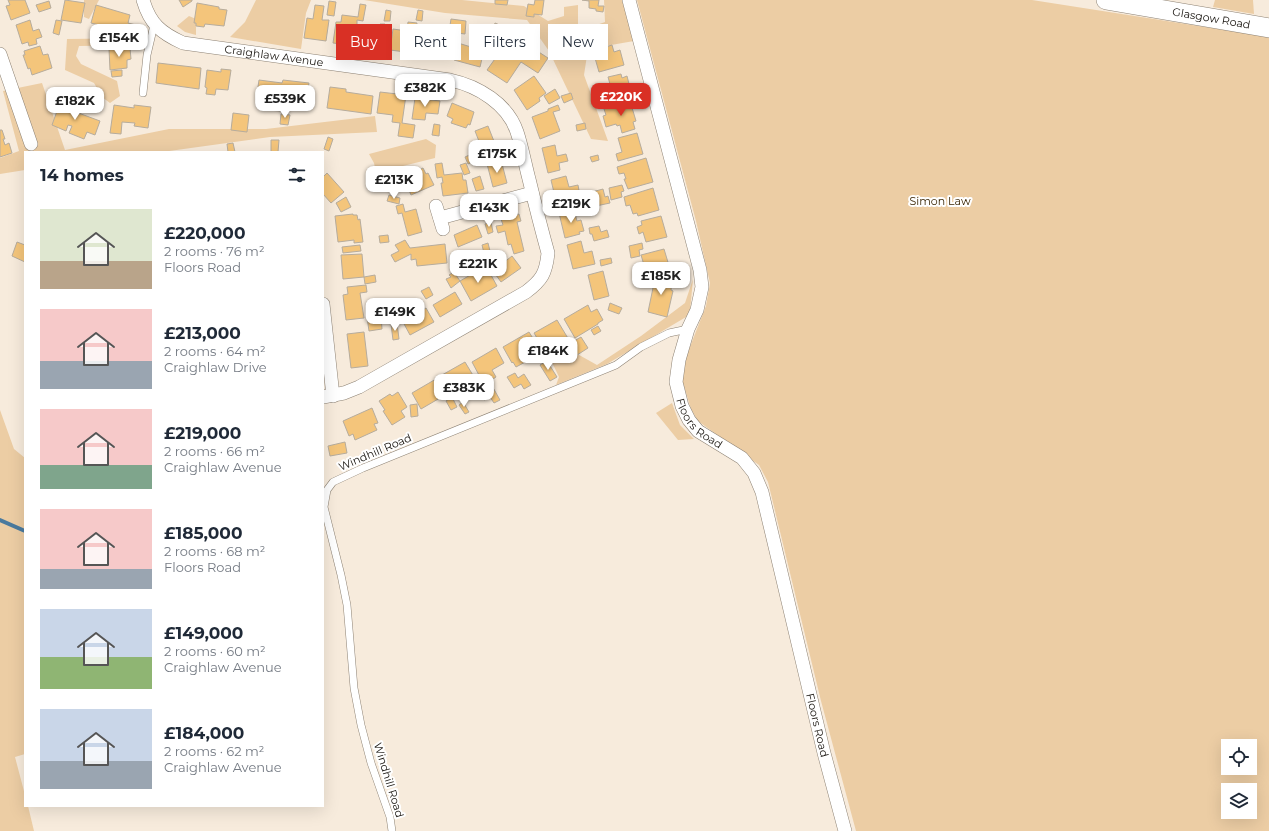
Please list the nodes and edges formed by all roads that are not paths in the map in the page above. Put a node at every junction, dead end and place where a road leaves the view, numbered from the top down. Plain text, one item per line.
1 (143, 0) edge
2 (629, 0) edge
3 (1106, 0) edge
4 (154, 24) junction
5 (1269, 28) edge
6 (0, 54) edge
7 (144, 93) dead end
8 (30, 144) dead end
9 (532, 193) junction
10 (440, 218) dead end
11 (324, 323) edge
12 (688, 329) junction
13 (328, 397) edge
14 (392, 831) edge
15 (845, 831) edge

1 - 4 street, Craighlaw Avenue
2 - 12 street, Floors Road
3 - 5 main road, Glasgow Road
4 - 7 lane
4 - 9 street, Craighlaw Avenue
6 - 8 street
9 - 10 street
9 - 13 street, Craighlaw Avenue
11 - 13 street, Craighlaw Avenue
12 - 14 lane, Windhill Road
12 - 15 street, Floors Road

